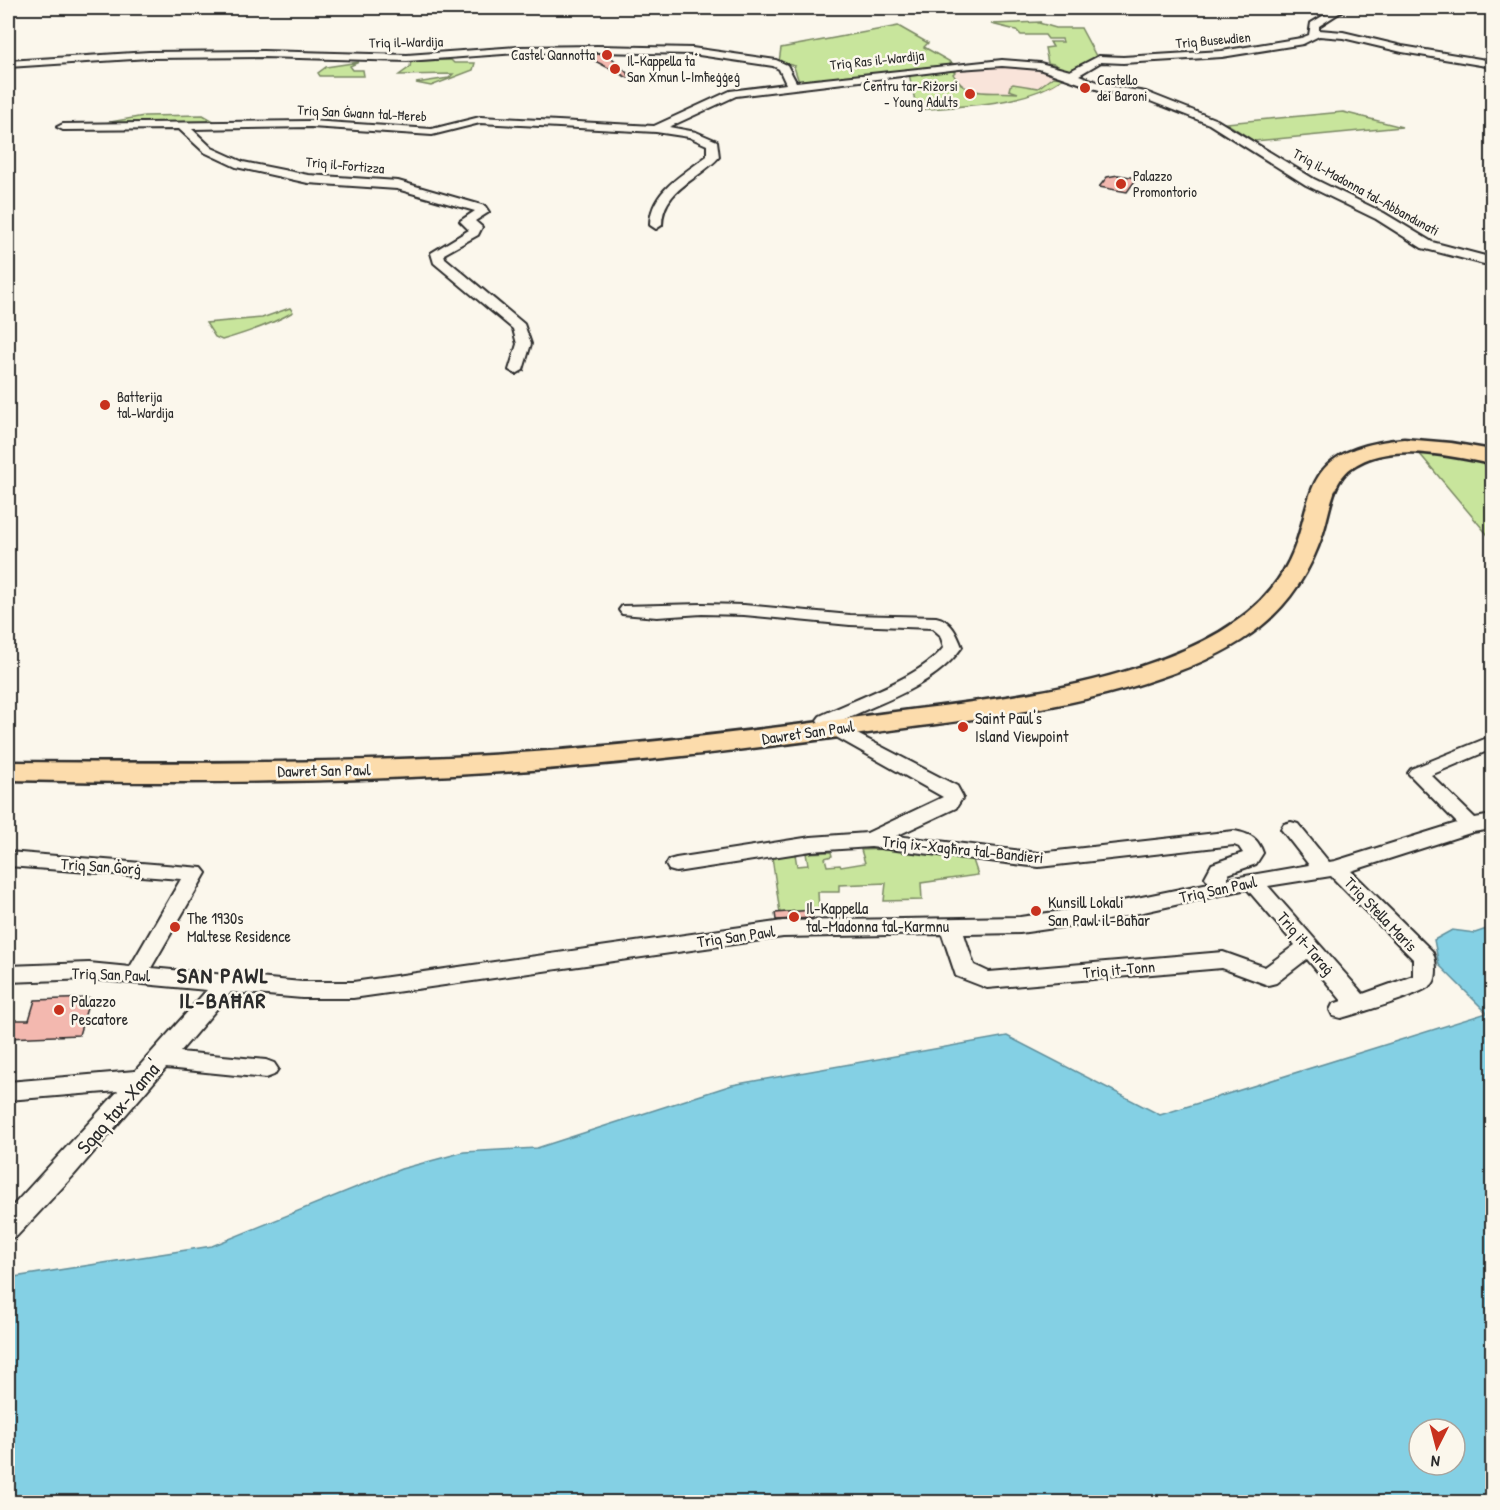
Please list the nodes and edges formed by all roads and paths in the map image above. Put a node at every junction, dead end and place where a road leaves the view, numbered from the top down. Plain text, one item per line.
1 (1341, 8) edge
2 (1314, 33) junction
3 (8, 64) edge
4 (1492, 64) edge
5 (1071, 75) junction
6 (792, 85) junction
7 (1106, 89) joint
8 (183, 126) junction
9 (63, 127) dead end
10 (656, 129) junction
11 (656, 225) dead end
12 (1484, 260) dead end
13 (516, 370) dead end
14 (1492, 450) edge
15 (1492, 457) edge
16 (628, 610) dead end
17 (832, 724) junction
18 (1492, 742) edge
19 (8, 760) edge
20 (8, 771) edge
21 (1492, 822) edge
22 (1471, 825) junction
23 (1292, 829) dead end
24 (871, 840) junction
25 (8, 859) edge
26 (676, 865) dead end
27 (1330, 869) junction
28 (1252, 881) junction
29 (1223, 889) junction
30 (951, 927) junction
31 (1309, 946) junction
32 (8, 974) edge
33 (137, 974) junction
34 (227, 982) junction
35 (1350, 1007) joint
36 (161, 1059) junction
37 (266, 1069) dead end
38 (141, 1080) junction
39 (8, 1090) edge
40 (8, 1228) edge

1 - 2 street, Triq Busewdien
2 - 4 street
2 - 5 street, Triq Busewdien
3 - 6 street, Triq il-Wardija
5 - 6 street, Triq Ras il-Wardija
5 - 7 street, Triq Ras il-Wardija
6 - 10 street, Triq Ras il-Wardija
7 - 12 street, Triq il-Madonna tal-Abbandunati
8 - 9 street, Triq San Ġwann tal-Ħereb
8 - 10 street, Triq San Ġwann tal-Ħereb
8 - 13 street, Triq il-Fortizza
10 - 11 street, Triq San Ġwann tal-Ħereb
14 - 17 highway, Dawret San Pawl
15 - 17 highway, Dawret San Pawl
16 - 17 street
17 - 19 highway, Dawret San Pawl
17 - 20 highway, Dawret San Pawl
17 - 24 street
18 - 22 street
21 - 22 street, Triq San Pawl
22 - 27 street, Triq San Pawl
23 - 27 street, Triq Stella Maris
24 - 26 street, Triq ix-Xagħra tal-Bandieri
24 - 29 street, Triq ix-Xagħra tal-Bandieri
25 - 33 street, Triq San Ġorġ
27 - 28 street, Triq San Pawl
27 - 35 street, Triq Stella Maris
28 - 29 street, Triq San Pawl
28 - 31 street, Triq it-Taraġ
29 - 30 street, Triq San Pawl
30 - 31 street, Triq it-Tonn
30 - 34 street, Triq San Pawl
31 - 35 street, Triq it-Taraġ
32 - 33 street, Triq San Pawl
33 - 34 street, Triq San Pawl
34 - 36 street, Sqaq tax-Xama'
36 - 37 street
36 - 38 street, Sqaq tax-Xama'
38 - 39 street
38 - 40 street, Sqaq tax-Xama'

